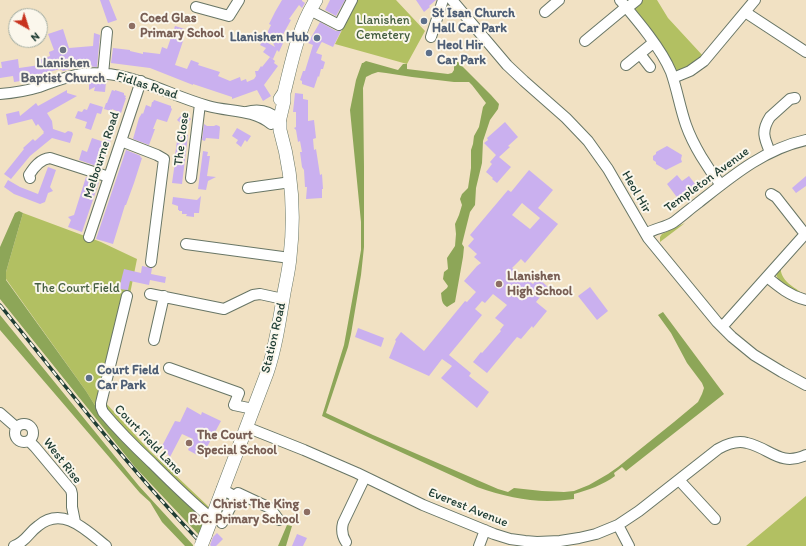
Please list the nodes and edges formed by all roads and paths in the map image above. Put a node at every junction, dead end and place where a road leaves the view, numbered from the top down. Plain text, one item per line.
1 (239, 0) edge
2 (352, 0) edge
3 (443, 0) edge
4 (452, 0) edge
5 (559, 0) edge
6 (637, 0) edge
7 (755, 0) edge
8 (313, 5) edge
9 (624, 5) edge
10 (196, 7) dead end
11 (545, 12) dead end
12 (745, 12) junction
13 (108, 32) dead end
14 (431, 37) dead end
15 (585, 41) dead end
16 (653, 43) junction
17 (806, 52) edge
18 (640, 54) junction
19 (626, 65) dead end
20 (650, 67) dead end
21 (103, 74) junction
22 (673, 78) junction
23 (141, 81) junction
24 (0, 94) edge
25 (795, 98) dead end
26 (200, 104) junction
27 (276, 122) junction
28 (806, 140) edge
29 (121, 141) junction
30 (770, 152) junction
31 (109, 177) junction
32 (30, 178) dead end
33 (191, 178) dead end
34 (291, 182) junction
35 (721, 185) junction
36 (248, 188) dead end
37 (771, 194) dead end
38 (806, 233) edge
39 (646, 234) junction
40 (88, 237) dead end
41 (186, 244) dead end
42 (290, 258) junction
43 (151, 262) dead end
44 (766, 277) junction
45 (150, 294) dead end
46 (127, 296) dead end
47 (164, 296) junction
48 (283, 299) junction
49 (806, 300) edge
50 (722, 327) junction
51 (154, 340) dead end
52 (168, 368) dead end
53 (806, 385) edge
54 (253, 409) junction
55 (0, 413) edge
56 (246, 427) junction
57 (806, 455) edge
58 (365, 477) junction
59 (679, 480) junction
60 (222, 489) junction
61 (236, 497) junction
62 (715, 519) dead end
63 (217, 520) junction
64 (279, 520) dead end
65 (75, 522) junction
66 (618, 525) junction
67 (485, 530) junction
68 (203, 541) edge
69 (346, 542) dead end
70 (547, 544) edge
71 (14, 546) edge
72 (106, 546) edge
73 (479, 546) edge
74 (629, 546) edge

1 - 10 street
2 - 8 street
3 - 14 street
4 - 39 street, Heol Hir
5 - 11 street
6 - 9 street
7 - 12 street
8 - 27 main road, Station Road
9 - 15 street
9 - 16 street
12 - 17 street
12 - 22 street
13 - 21 street
16 - 18 street
16 - 22 street
18 - 19 street
18 - 20 street
21 - 23 street, Fidlas Road
21 - 24 street, Fidlas Road
22 - 35 street
23 - 26 street, Fidlas Road
23 - 29 street, Melbourne Road
25 - 30 street
26 - 27 street, Fidlas Road
26 - 33 street, The Close
27 - 34 main road, Station Road
28 - 30 street, Templeton Avenue
29 - 31 street, Melbourne Road
29 - 43 street
30 - 35 street, Templeton Avenue
31 - 32 street
31 - 40 street, Melbourne Road
34 - 36 street
34 - 42 main road, Station Road
35 - 39 street, Templeton Avenue
37 - 38 street
38 - 44 street
39 - 50 street, Heol Hir
41 - 42 street
42 - 48 main road, Station Road
44 - 49 street
44 - 50 street
45 - 47 street
46 - 63 street, Court Field Lane
47 - 48 street
47 - 51 street
48 - 54 main road, Station Road
50 - 53 street, Heol Hir
52 - 54 street
54 - 56 main road, Station Road
55 - 65 street, West Rise
56 - 58 street, Everest Avenue
56 - 60 main road, Station Road
57 - 59 street, Everest Avenue
58 - 67 street, Everest Avenue
58 - 69 street
59 - 62 street
59 - 66 street, Everest Avenue
60 - 61 street
60 - 63 main road, Station Road
61 - 63 street
61 - 64 street
63 - 68 main road, Station Road
65 - 71 street
65 - 72 street
66 - 70 street, Everest Avenue
66 - 74 street
67 - 70 street, Everest Avenue
67 - 73 street

